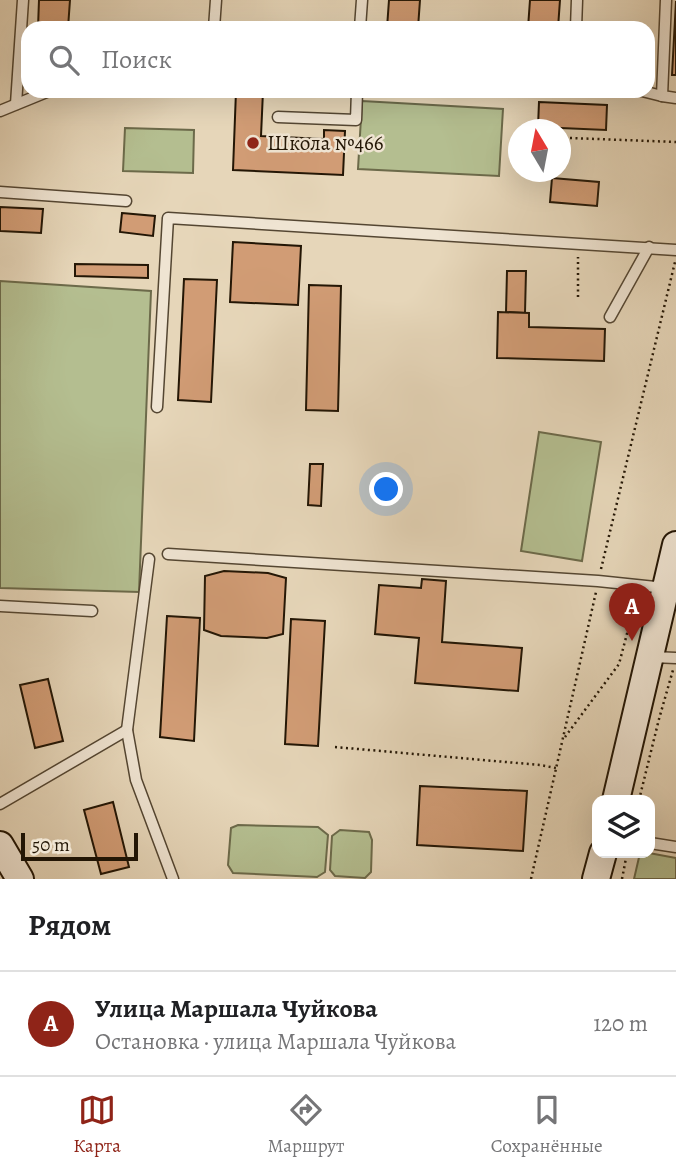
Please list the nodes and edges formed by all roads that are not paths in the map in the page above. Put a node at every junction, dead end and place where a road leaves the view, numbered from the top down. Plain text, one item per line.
1 (23, 0) edge
2 (216, 0) edge
3 (362, 0) edge
4 (577, 0) edge
5 (666, 0) edge
6 (22, 21) edge
7 (214, 21) edge
8 (360, 21) edge
9 (576, 21) edge
10 (21, 30) edge
11 (655, 94) edge
12 (662, 96) junction
13 (31, 98) edge
14 (357, 98) edge
15 (676, 98) edge
16 (16, 104) junction
17 (0, 111) edge
18 (278, 117) dead end
19 (0, 192) edge
20 (126, 201) dead end
21 (649, 247) junction
22 (676, 250) edge
23 (610, 317) dead end
24 (157, 407) dead end
25 (676, 545) edge
26 (168, 554) dead end
27 (149, 559) dead end
28 (670, 580) edge
29 (0, 606) edge
30 (92, 611) dead end
31 (650, 657) junction
32 (676, 659) edge
33 (127, 730) junction
34 (617, 795) edge
35 (0, 804) edge
36 (655, 844) edge
37 (0, 845) edge
38 (676, 846) edge
39 (602, 858) edge
40 (20, 879) edge
41 (173, 879) edge
42 (596, 879) edge

1 - 6 lane
2 - 7 lane
3 - 8 lane
4 - 9 lane
5 - 12 lane
10 - 16 lane
11 - 12 lane
12 - 15 lane
13 - 16 lane
14 - 18 lane
16 - 17 lane
19 - 20 lane
21 - 22 lane
21 - 23 lane
21 - 24 lane
25 - 28 street
26 - 28 lane
27 - 33 lane
28 - 31 street
29 - 30 lane
31 - 32 lane
31 - 34 street
33 - 35 lane
33 - 41 lane
36 - 38 lane
37 - 40 street
39 - 42 street

